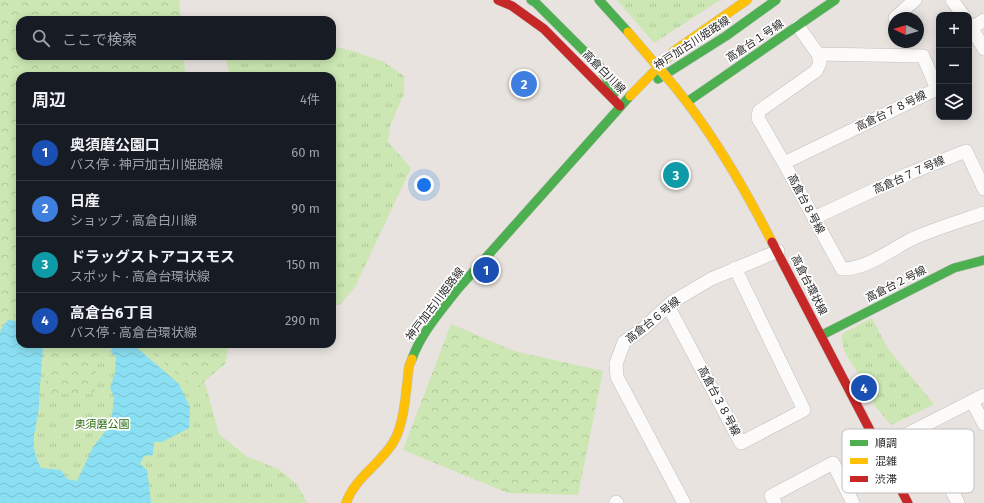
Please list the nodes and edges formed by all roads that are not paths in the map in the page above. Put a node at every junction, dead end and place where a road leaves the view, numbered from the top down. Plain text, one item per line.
1 (498, 0) edge
2 (531, 0) edge
3 (599, 0) edge
4 (747, 0) edge
5 (776, 0) edge
6 (835, 0) edge
7 (915, 0) edge
8 (952, 0) edge
9 (902, 12) edge
10 (961, 12) edge
11 (984, 20) edge
12 (972, 25) edge
13 (798, 26) junction
14 (972, 29) edge
15 (984, 49) edge
16 (818, 54) junction
17 (687, 102) junction
18 (620, 106) junction
19 (784, 163) junction
20 (984, 189) edge
21 (984, 213) edge
22 (814, 218) junction
23 (778, 251) junction
24 (984, 260) edge
25 (735, 268) junction
26 (668, 306) junction
27 (822, 335) junction
28 (984, 395) edge
29 (972, 401) junction
30 (984, 424) edge
31 (920, 428) edge
32 (870, 429) edge
33 (842, 480) edge
34 (849, 493) edge
35 (903, 493) edge
36 (953, 493) edge
37 (346, 503) edge
38 (684, 503) edge
39 (775, 503) edge
40 (854, 503) edge
41 (908, 503) edge
42 (958, 503) edge

1 - 18 street, 高倉白川線
2 - 18 street, 高倉白川線
3 - 17 street, 高倉台環状線, bridge
4 - 18 street, 神戸加古川姫路線
5 - 18 street, 神戸加古川姫路線
6 - 13 street, 高倉台１号線
7 - 9 street
8 - 10 street
11 - 12 street
13 - 16 street
13 - 17 street, 高倉台１号線
14 - 15 street
16 - 19 street, 高倉台８号線
16 - 19 street, 高倉台７８号線
17 - 23 street, 高倉台環状線
18 - 37 street, 神戸加古川姫路線
19 - 22 street, 高倉台８号線
20 - 22 street, 高倉台７７号線
21 - 22 street, 高倉台８号線
23 - 25 street, 高倉台６号線
23 - 27 street, 高倉台環状線
24 - 27 street, 高倉台２号線
25 - 26 street, 高倉台６号線
25 - 26 street, 高倉台３８号線
26 - 38 street, 高倉台６号線
27 - 32 street, 高倉台環状線
28 - 29 street
29 - 30 street
29 - 31 street
33 - 39 street
34 - 40 street
35 - 41 street, 高倉台環状線
36 - 42 street

